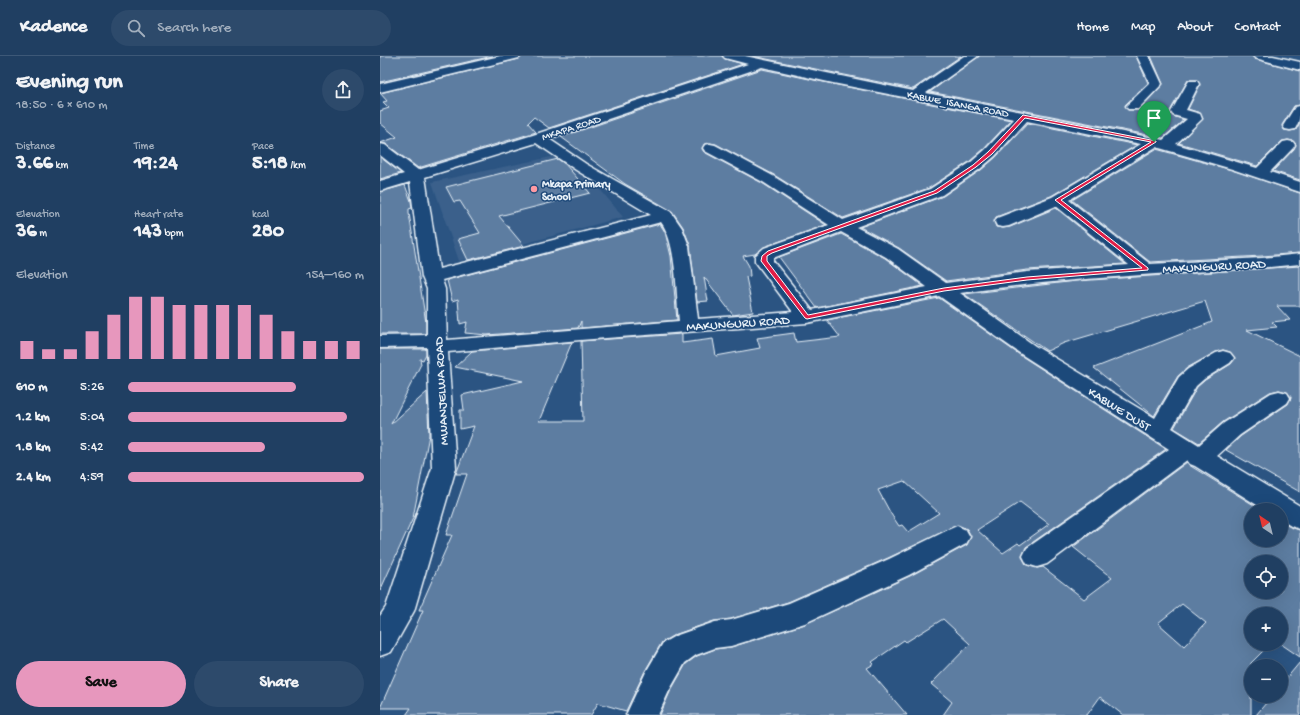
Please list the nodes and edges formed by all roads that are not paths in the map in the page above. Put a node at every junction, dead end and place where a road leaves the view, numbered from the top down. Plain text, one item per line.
1 (515, 56) edge
2 (729, 56) edge
3 (776, 56) edge
4 (972, 56) edge
5 (1143, 56) edge
6 (1259, 56) edge
7 (760, 63) junction
8 (1300, 66) edge
9 (1193, 84) dead end
10 (380, 88) edge
11 (915, 95) junction
12 (1134, 106) dead end
13 (1300, 110) edge
14 (1024, 116) junction
15 (1290, 126) dead end
16 (538, 138) junction
17 (1160, 143) junction
18 (1288, 145) dead end
19 (380, 148) edge
20 (710, 148) dead end
21 (1260, 173) junction
22 (417, 176) junction
23 (380, 186) edge
24 (1300, 187) edge
25 (1058, 200) junction
26 (665, 216) junction
27 (1004, 222) dead end
28 (840, 225) junction
29 (1300, 258) edge
30 (1146, 269) junction
31 (431, 277) junction
32 (944, 290) junction
33 (807, 317) junction
34 (689, 325) junction
35 (380, 342) edge
36 (437, 344) junction
37 (1223, 358) dead end
38 (1279, 398) dead end
39 (1158, 431) junction
40 (1193, 453) junction
41 (1300, 520) edge
42 (957, 537) dead end
43 (1037, 556) dead end
44 (380, 643) edge
45 (642, 715) edge

1 - 10 street
2 - 7 street, KABWE_ISANGA ROAD
3 - 7 street
4 - 11 street
5 - 12 street
6 - 8 street
7 - 11 street, KABWE_ISANGA ROAD
7 - 16 street, MKAPA ROAD
9 - 17 street
11 - 14 street, KABWE_ISANGA ROAD
13 - 15 street
14 - 17 street, KABWE_ISANGA ROAD
14 - 28 street
16 - 22 street, MKAPA ROAD
16 - 26 street
17 - 21 street, KABWE_ISANGA ROAD
17 - 25 street
18 - 21 street
19 - 22 street
20 - 28 street, KABWE DUST
21 - 24 street, KABWE_ISANGA ROAD
22 - 23 street, MKAPA ROAD
22 - 31 street, MWANJELWA ROAD
25 - 27 street
25 - 30 street
26 - 31 street
26 - 34 street
28 - 32 street, KABWE DUST
28 - 33 street
29 - 30 street, MAKUNGURU ROAD
30 - 32 street, MAKUNGURU ROAD
31 - 36 street, MWANJELWA ROAD
32 - 33 street, MAKUNGURU ROAD
32 - 39 street, KABWE DUST
33 - 34 street, MAKUNGURU ROAD
34 - 36 street, MAKUNGURU ROAD
35 - 36 street, MAKUNGURU ROAD
36 - 44 street, MWANJELWA ROAD
37 - 39 street
38 - 40 street
39 - 40 street, KABWE DUST
40 - 41 street, KABWE DUST
40 - 43 street
42 - 45 street

